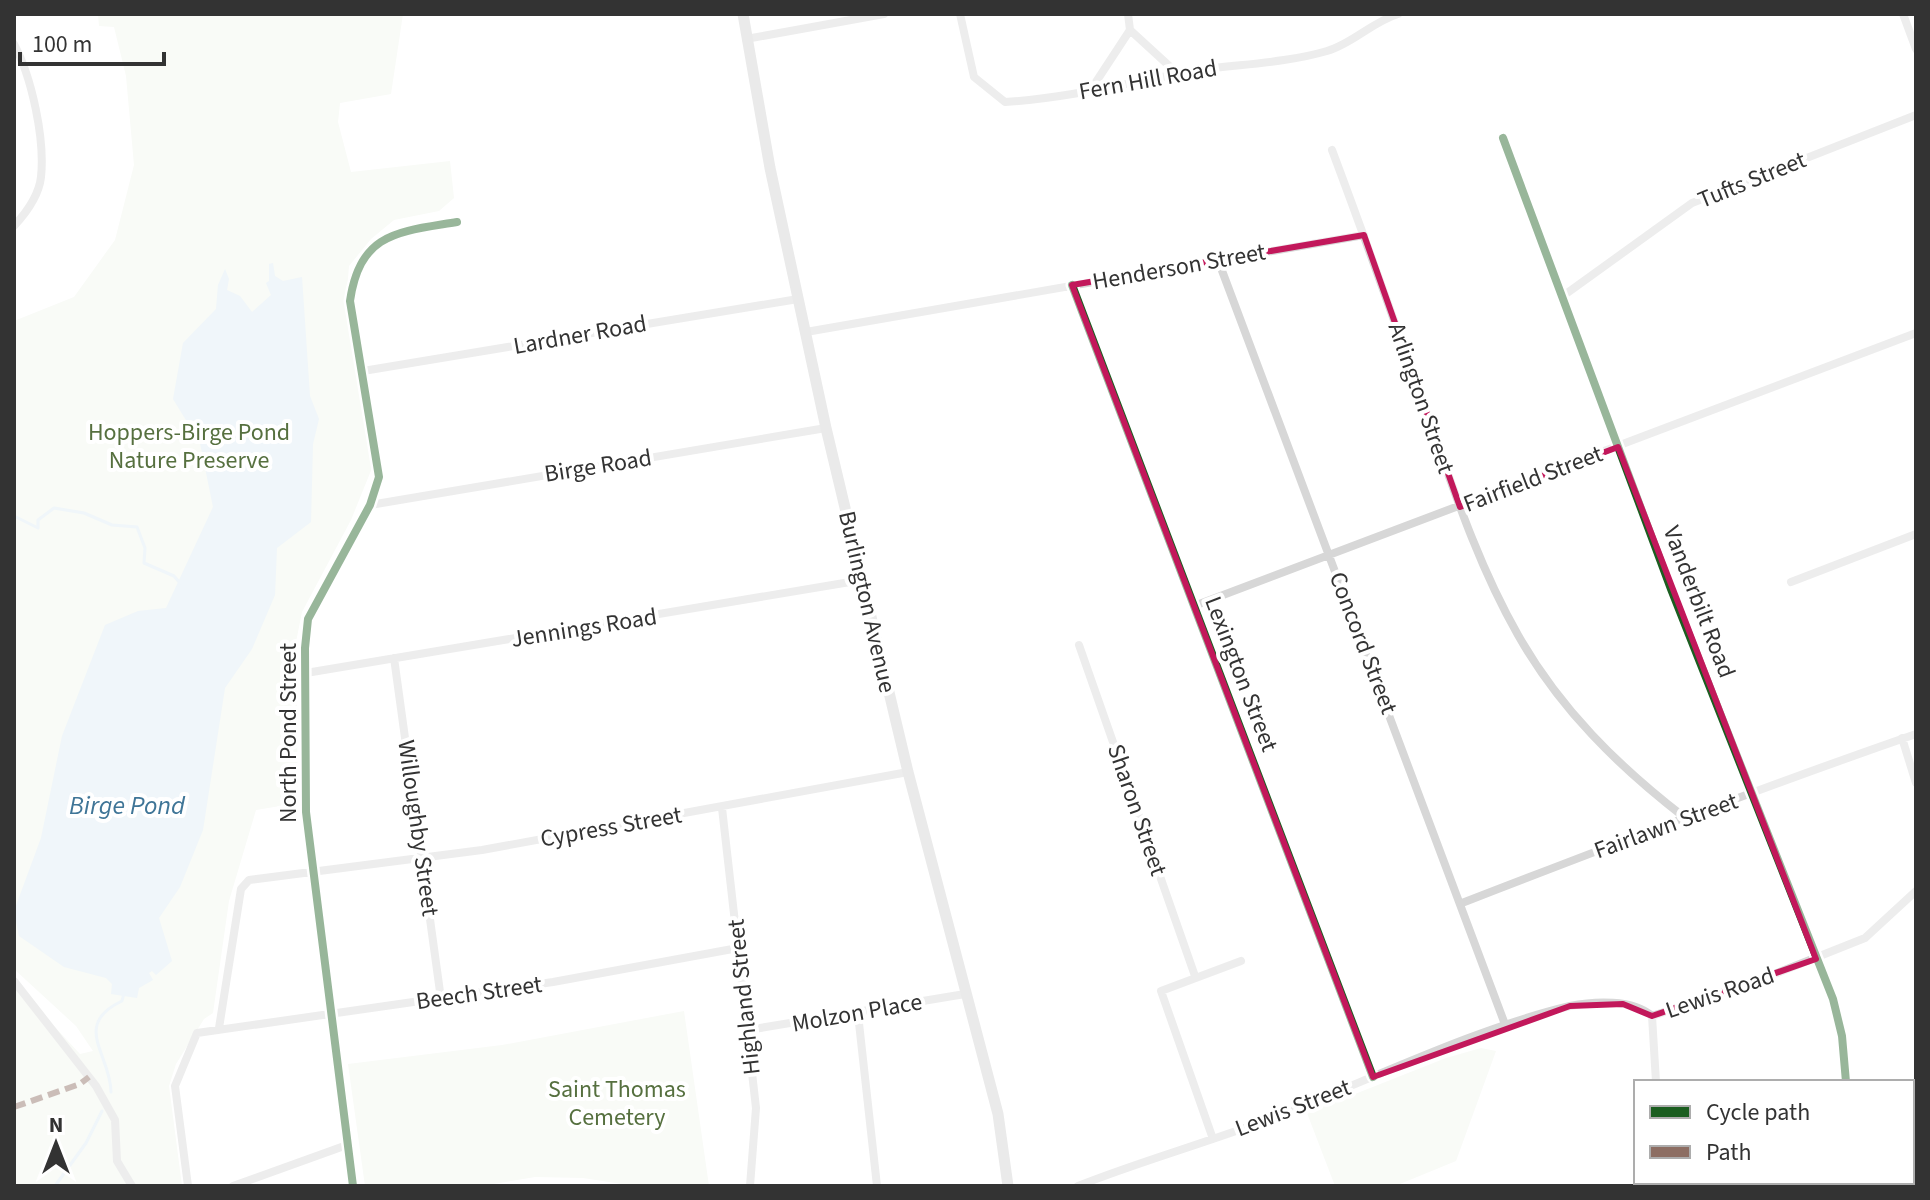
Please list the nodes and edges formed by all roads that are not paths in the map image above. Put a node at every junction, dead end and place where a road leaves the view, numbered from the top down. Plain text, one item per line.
1 (743, 14) edge
2 (884, 14) edge
3 (960, 14) edge
4 (1128, 14) edge
5 (1398, 14) edge
6 (1903, 14) edge
7 (1381, 16) edge
8 (1130, 30) junction
9 (746, 39) junction
10 (14, 44) edge
11 (1916, 49) edge
12 (1178, 74) junction
13 (1092, 88) junction
14 (1916, 115) edge
15 (1503, 138) dead end
16 (1332, 150) dead end
17 (457, 222) dead end
18 (14, 226) edge
19 (1364, 235) junction
20 (1218, 260) junction
21 (1072, 285) junction
22 (1563, 296) junction
23 (798, 299) junction
24 (806, 332) junction
25 (1916, 333) edge
26 (363, 371) junction
27 (826, 428) junction
28 (1618, 447) junction
29 (370, 505) junction
30 (1460, 507) junction
31 (1916, 534) edge
32 (1329, 555) junction
33 (862, 580) junction
34 (1791, 582) dead end
35 (1194, 606) junction
36 (1079, 645) dead end
37 (394, 658) junction
38 (306, 673) junction
39 (1916, 734) edge
40 (1902, 738) junction
41 (908, 772) junction
42 (1916, 783) edge
43 (1754, 795) junction
44 (722, 808) junction
45 (1684, 817) junction
46 (423, 858) junction
47 (313, 872) junction
48 (1916, 891) edge
49 (1462, 903) junction
50 (738, 948) junction
51 (1816, 959) junction
52 (1241, 961) dead end
53 (1195, 976) junction
54 (14, 981) edge
55 (965, 994) junction
56 (441, 999) junction
57 (330, 1013) junction
58 (858, 1014) junction
59 (1652, 1016) junction
60 (1506, 1027) junction
61 (219, 1028) junction
62 (748, 1030) junction
63 (1373, 1077) junction
64 (1656, 1080) edge
65 (1846, 1080) edge
66 (1213, 1139) junction
67 (347, 1145) junction
68 (132, 1186) edge
69 (188, 1186) edge
70 (233, 1186) edge
71 (353, 1186) edge
72 (750, 1186) edge
73 (877, 1186) edge
74 (1008, 1186) edge
75 (1078, 1186) edge

1 - 9 main road, Burlington Avenue
2 - 9 street
3 - 13 street, Fern Hill Road
4 - 8 street
5 - 7 street, Fern Hill Road
6 - 11 street
7 - 12 street, Fern Hill Road
8 - 12 street
8 - 13 street
9 - 23 main road, Burlington Avenue
10 - 18 street
12 - 13 street, Fern Hill Road
14 - 22 street, Tufts Street
15 - 22 street, Vanderbilt Road
16 - 19 street, Arlington Street
17 - 26 street, North Pond Street
19 - 20 street, Henderson Street
19 - 30 street, Arlington Street
20 - 21 street, Henderson Street
20 - 32 street, Concord Street
21 - 24 street, Henderson Street
21 - 35 street, Lexington Street
22 - 28 street, Vanderbilt Road
23 - 24 main road, Burlington Avenue
23 - 26 street, Lardner Road
24 - 27 main road, Burlington Avenue
25 - 28 street, Fairfield Street
26 - 29 street, North Pond Street
27 - 29 street, Birge Road
27 - 33 main road, Burlington Avenue
28 - 30 street, Fairfield Street
28 - 43 street, Vanderbilt Road
29 - 38 street, North Pond Street
30 - 32 street, Fairfield Street
30 - 45 street, Arlington Street
31 - 34 street
32 - 35 street, Fairfield Street
32 - 49 street, Concord Street
33 - 37 street, Jennings Road
33 - 41 main road, Burlington Avenue
35 - 63 street, Lexington Street
36 - 53 street, Sharon Street
37 - 38 street, Jennings Road
37 - 46 street, Willoughby Street
38 - 47 street, North Pond Street
39 - 40 street, Fairlawn Street
40 - 42 street
40 - 43 street, Fairlawn Street
41 - 44 street, Cypress Street
41 - 55 main road, Burlington Avenue
43 - 45 street, Fairlawn Street
43 - 51 street, Vanderbilt Road
44 - 46 street, Cypress Street
44 - 50 street, Highland Street
45 - 49 street, Fairlawn Street
46 - 47 street, Cypress Street
46 - 56 street, Willoughby Street
47 - 57 street, North Pond Street
47 - 61 street, Cypress Street
48 - 51 street, Lewis Road
49 - 60 street, Concord Street
50 - 56 street, Beech Street
50 - 62 street, Highland Street
51 - 59 street, Lewis Road
51 - 65 street, Vanderbilt Road
52 - 53 street
53 - 66 street
54 - 68 street
55 - 58 street, Molzon Place
55 - 74 main road, Burlington Avenue
56 - 57 street, Beech Street
57 - 61 street, Beech Street
57 - 67 street, North Pond Street
58 - 62 street, Molzon Place
58 - 73 street
59 - 60 street, Lewis Road
59 - 64 street
60 - 63 street, Lewis Street
61 - 69 street
62 - 72 street, Highland Street
63 - 66 street, Lewis Street
66 - 75 street, Lewis Street
67 - 70 street
67 - 71 street, North Pond Street

